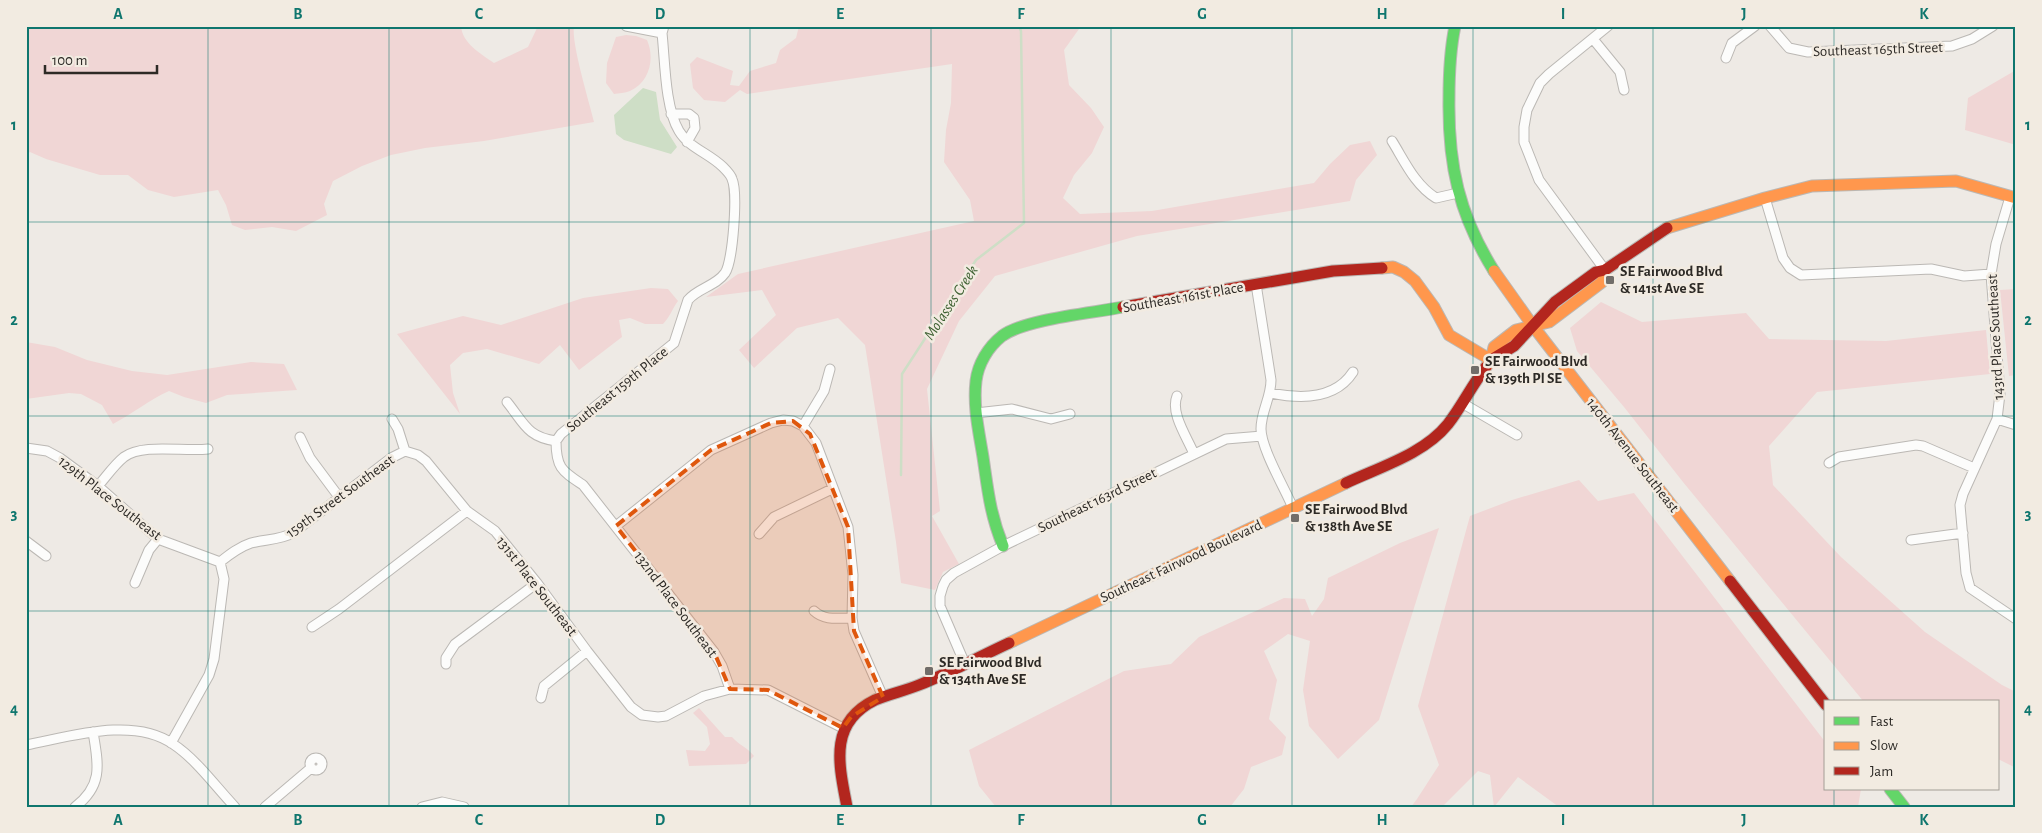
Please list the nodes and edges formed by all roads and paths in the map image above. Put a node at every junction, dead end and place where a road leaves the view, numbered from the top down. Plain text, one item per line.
1 (626, 26) edge
2 (1456, 26) edge
3 (1608, 26) edge
4 (1754, 26) edge
5 (1770, 26) edge
6 (1993, 26) edge
7 (663, 30) edge
8 (1593, 39) junction
9 (1726, 58) dead end
10 (1624, 90) dead end
11 (671, 114) junction
12 (687, 142) junction
13 (1392, 142) dead end
14 (1458, 194) junction
15 (2013, 197) edge
16 (1765, 198) junction
17 (1605, 270) junction
18 (1991, 274) junction
19 (1256, 284) junction
20 (1533, 326) junction
21 (1491, 360) junction
22 (830, 369) dead end
23 (1353, 372) dead end
24 (1271, 393) junction
25 (1177, 396) dead end
26 (507, 402) dead end
27 (1462, 403) junction
28 (976, 413) junction
29 (1070, 414) dead end
30 (392, 419) dead end
31 (1997, 419) junction
32 (2016, 425) edge
33 (803, 426) junction
34 (1518, 435) dead end
35 (1262, 436) junction
36 (300, 437) dead end
37 (556, 441) junction
38 (26, 448) edge
39 (208, 448) dead end
40 (405, 452) junction
41 (1194, 454) junction
42 (1828, 463) dead end
43 (1974, 468) junction
44 (98, 486) junction
45 (832, 489) junction
46 (339, 496) junction
47 (1293, 508) junction
48 (467, 511) junction
49 (616, 526) junction
50 (759, 534) dead end
51 (1962, 534) junction
52 (158, 539) junction
53 (1911, 540) dead end
54 (26, 541) edge
55 (1003, 546) junction
56 (46, 556) dead end
57 (220, 562) junction
58 (135, 583) dead end
59 (537, 583) junction
60 (814, 611) dead end
61 (852, 618) junction
62 (2016, 619) edge
63 (312, 627) dead end
64 (587, 651) junction
65 (446, 664) dead end
66 (964, 664) junction
67 (730, 688) junction
68 (883, 697) junction
69 (541, 698) dead end
70 (1824, 702) edge
71 (843, 728) junction
72 (93, 732) junction
73 (171, 742) junction
74 (26, 746) edge
75 (311, 768) dead end
76 (1891, 790) edge
77 (76, 807) edge
78 (235, 807) edge
79 (265, 807) edge
80 (422, 807) edge
81 (464, 807) edge
82 (847, 807) edge
83 (1904, 807) edge

1 - 7 street, Southeast 159th Place
2 - 14 street, 140th Avenue Southeast
3 - 8 street
4 - 9 street
5 - 6 street, Southeast 165th Street
7 - 11 street, Southeast 159th Place
8 - 10 street
8 - 17 street
11 - 12 street, Southeast 159th Place
11 - 12 street
12 - 37 street, Southeast 159th Place
13 - 14 street
14 - 20 street, 140th Avenue Southeast
15 - 16 street, Southeast Fairwood Boulevard
15 - 18 street, 143rd Place Southeast
16 - 17 street, Southeast Fairwood Boulevard
16 - 18 street
17 - 20 street, Southeast Fairwood Boulevard
18 - 31 street, 143rd Place Southeast
19 - 21 street, Southeast 161st Place
19 - 24 street
19 - 28 street, Southeast 161st Place
20 - 21 street, Southeast Fairwood Boulevard
20 - 70 street, 140th Avenue Southeast
21 - 27 street, Southeast Fairwood Boulevard
22 - 33 street
23 - 24 street
24 - 35 street
25 - 41 street
26 - 37 street
27 - 34 street
27 - 47 street, Southeast Fairwood Boulevard
28 - 29 street
28 - 55 street
30 - 40 street
31 - 32 street
31 - 43 street, 143rd Place Southeast
33 - 45 street
33 - 49 street
35 - 41 street, Southeast 163rd Street
35 - 47 street
36 - 46 street
37 - 49 street, 132nd Place Southeast
38 - 44 street, 129th Place Southeast
39 - 44 street
40 - 46 street, 159th Street Southeast
40 - 48 street, 131st Place Southeast
41 - 55 street, Southeast 163rd Street
42 - 43 street
43 - 51 street, 143rd Place Southeast
44 - 52 street, 129th Place Southeast
45 - 50 street
45 - 61 street
46 - 57 street, 159th Street Southeast
47 - 66 street, Southeast Fairwood Boulevard
48 - 59 street, 131st Place Southeast
48 - 63 street
49 - 67 street, 132nd Place Southeast
51 - 53 street
51 - 62 street, 143rd Place Southeast
52 - 57 street, 129th Place Southeast
52 - 58 street
54 - 56 street
55 - 66 street, Southeast 163rd Street
57 - 73 street
59 - 64 street, 131st Place Southeast
59 - 65 street
60 - 61 street
61 - 68 street
64 - 67 street, 131st Place Southeast
64 - 69 street
66 - 68 street, Southeast Fairwood Boulevard
67 - 71 street
68 - 71 street, Southeast Fairwood Boulevard
71 - 82 street
72 - 73 street
72 - 74 street
72 - 77 street
73 - 78 street
75 - 79 street
76 - 83 street
80 - 81 street

